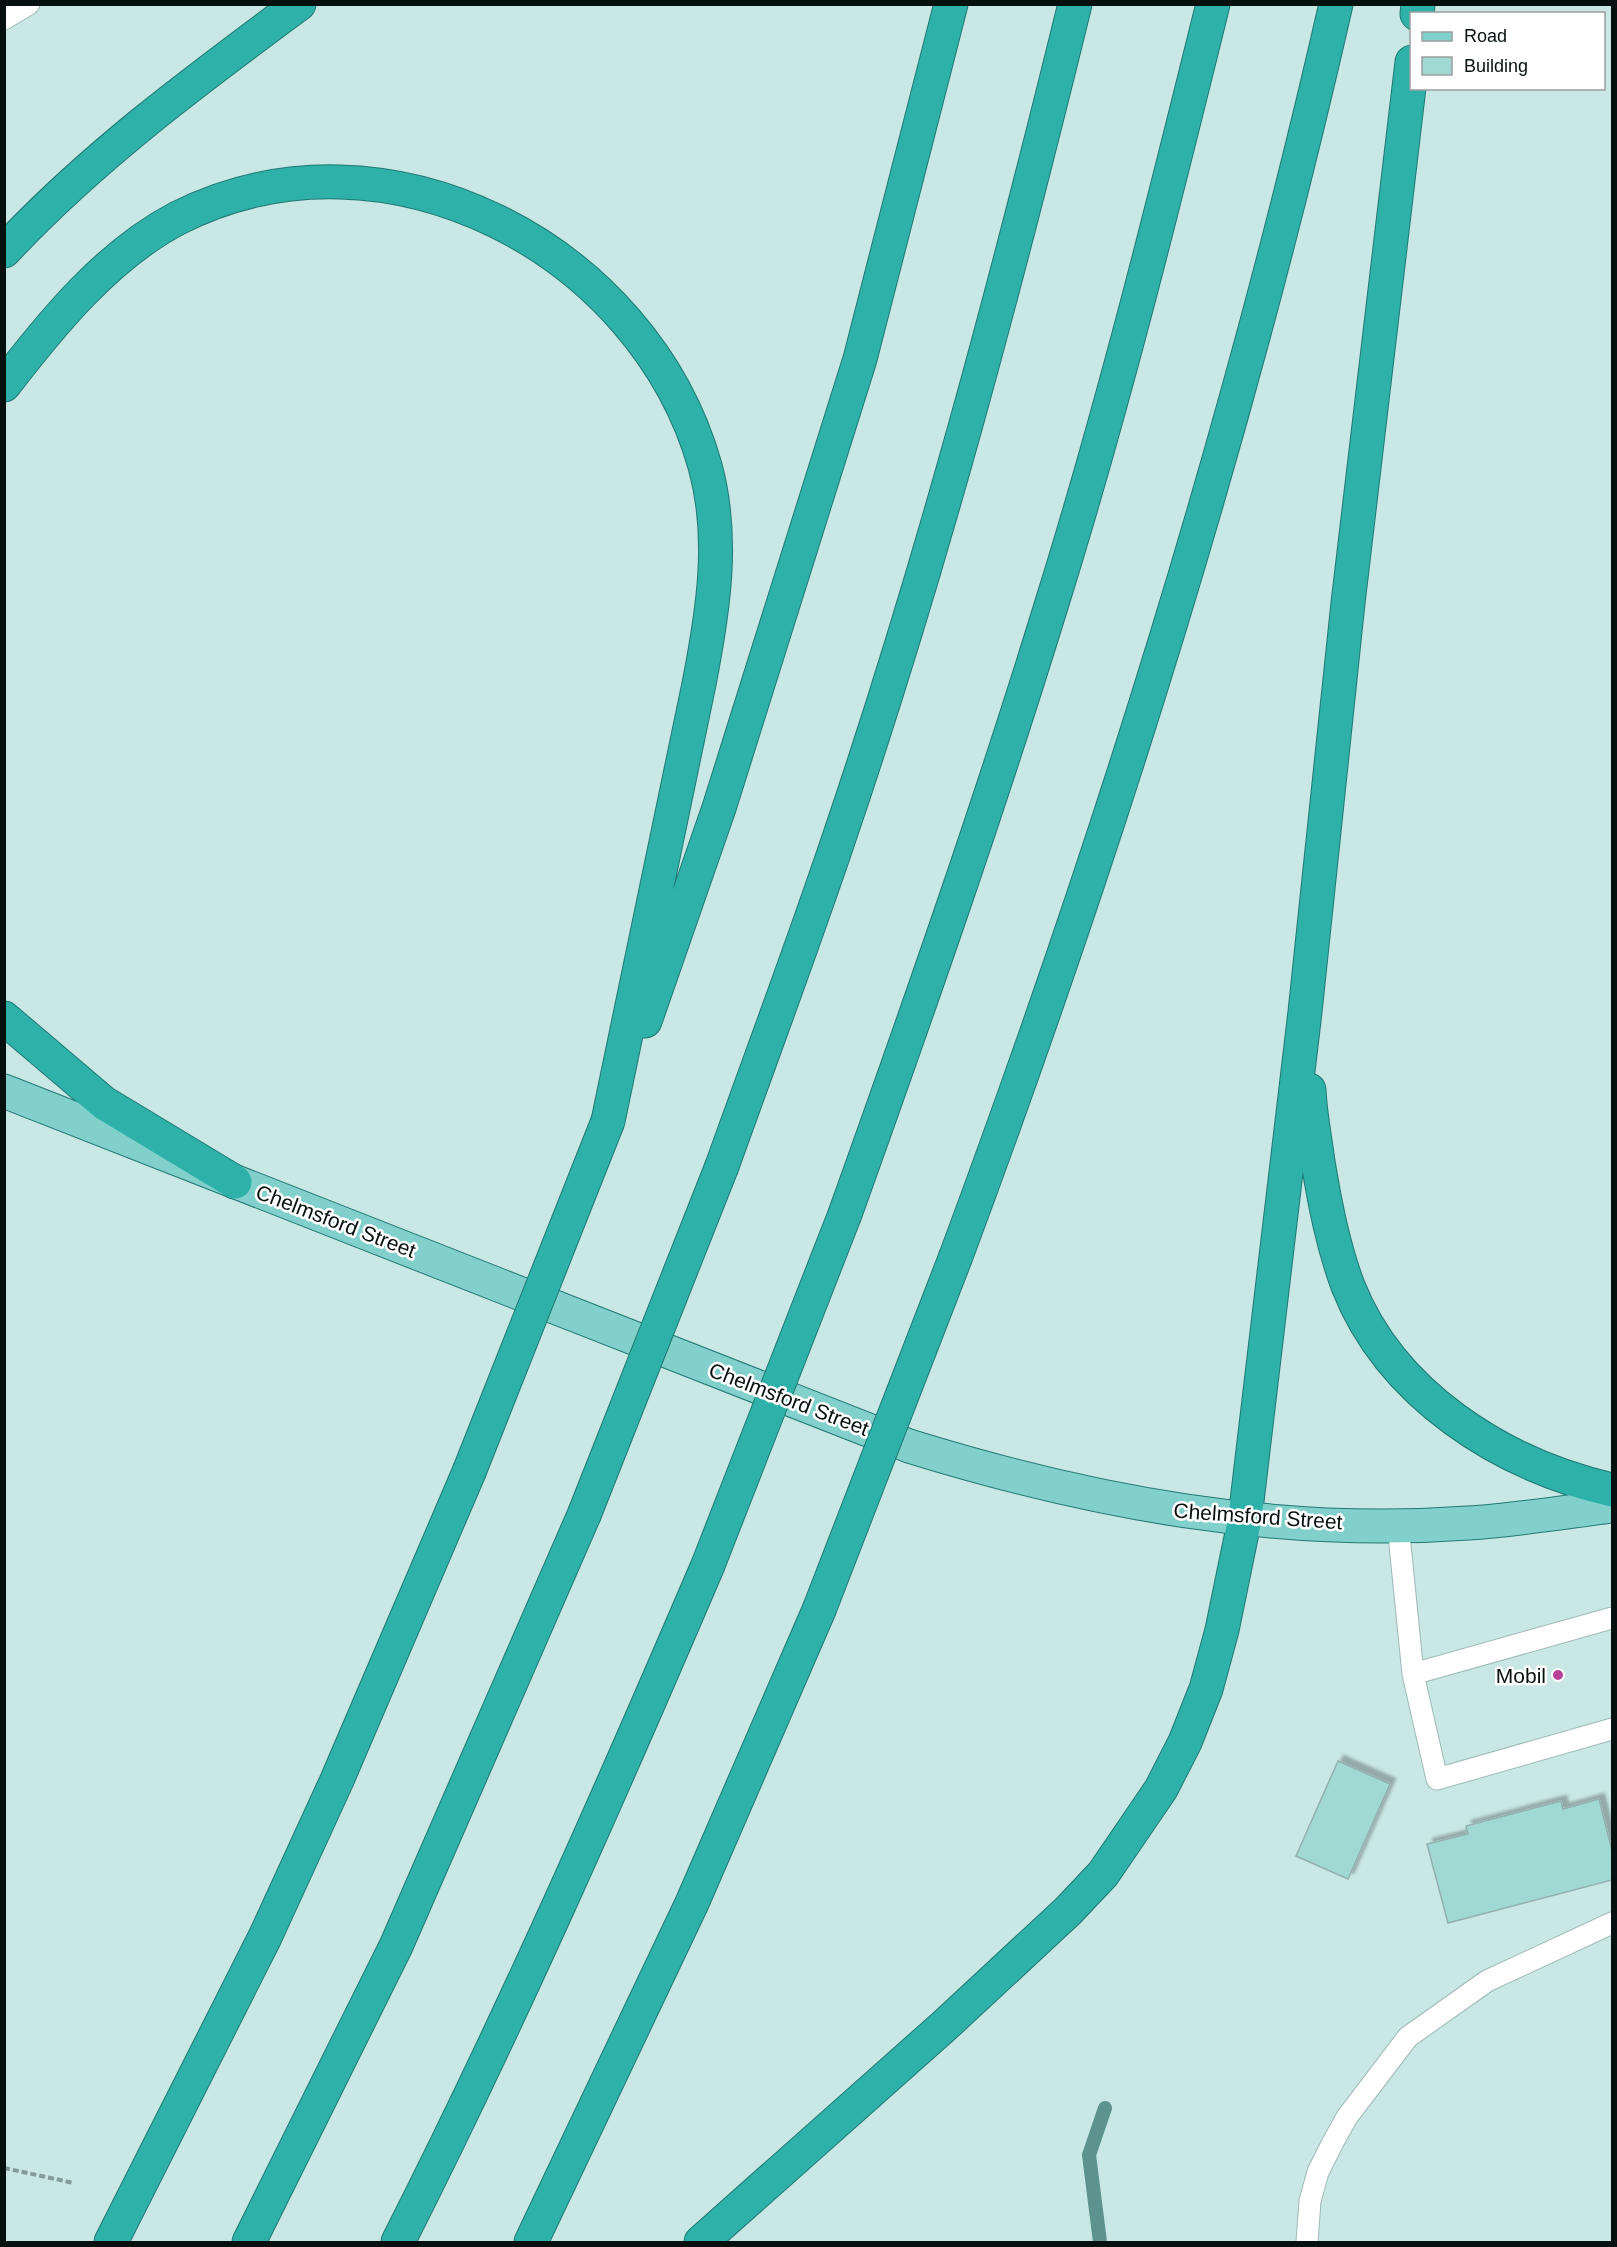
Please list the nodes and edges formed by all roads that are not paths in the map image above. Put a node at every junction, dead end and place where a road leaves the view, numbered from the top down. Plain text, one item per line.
1 (29, 4) edge
2 (299, 4) edge
3 (951, 4) edge
4 (1075, 4) edge
5 (1213, 4) edge
6 (1336, 4) edge
7 (5, 19) edge
8 (1410, 79) edge
9 (4, 251) edge
10 (4, 385) edge
11 (1305, 1012) junction
12 (4, 1018) edge
13 (4, 1091) edge
14 (608, 1122) junction
15 (235, 1182) junction
16 (1612, 1490) edge
17 (1612, 1506) edge
18 (1245, 1518) junction
19 (1398, 1525) junction
20 (1612, 1618) edge
21 (1413, 1674) junction
22 (1612, 1729) edge
23 (1612, 1923) edge
24 (111, 2242) edge
25 (249, 2242) edge
26 (398, 2242) edge
27 (531, 2242) edge
28 (701, 2242) edge
29 (1307, 2242) edge

1 - 7 lane
2 - 9 highway
3 - 14 highway
4 - 25 highway, bridge
5 - 26 highway, bridge
6 - 27 highway, bridge
8 - 11 highway
10 - 14 highway
11 - 16 highway
11 - 18 highway
12 - 15 highway
13 - 15 main road, Chelmsford Street
14 - 24 highway, bridge
15 - 18 main road, Chelmsford Street
17 - 19 main road, Chelmsford Street
18 - 19 main road, Chelmsford Street
18 - 28 highway
19 - 21 lane
20 - 21 lane
21 - 22 lane
23 - 29 lane

